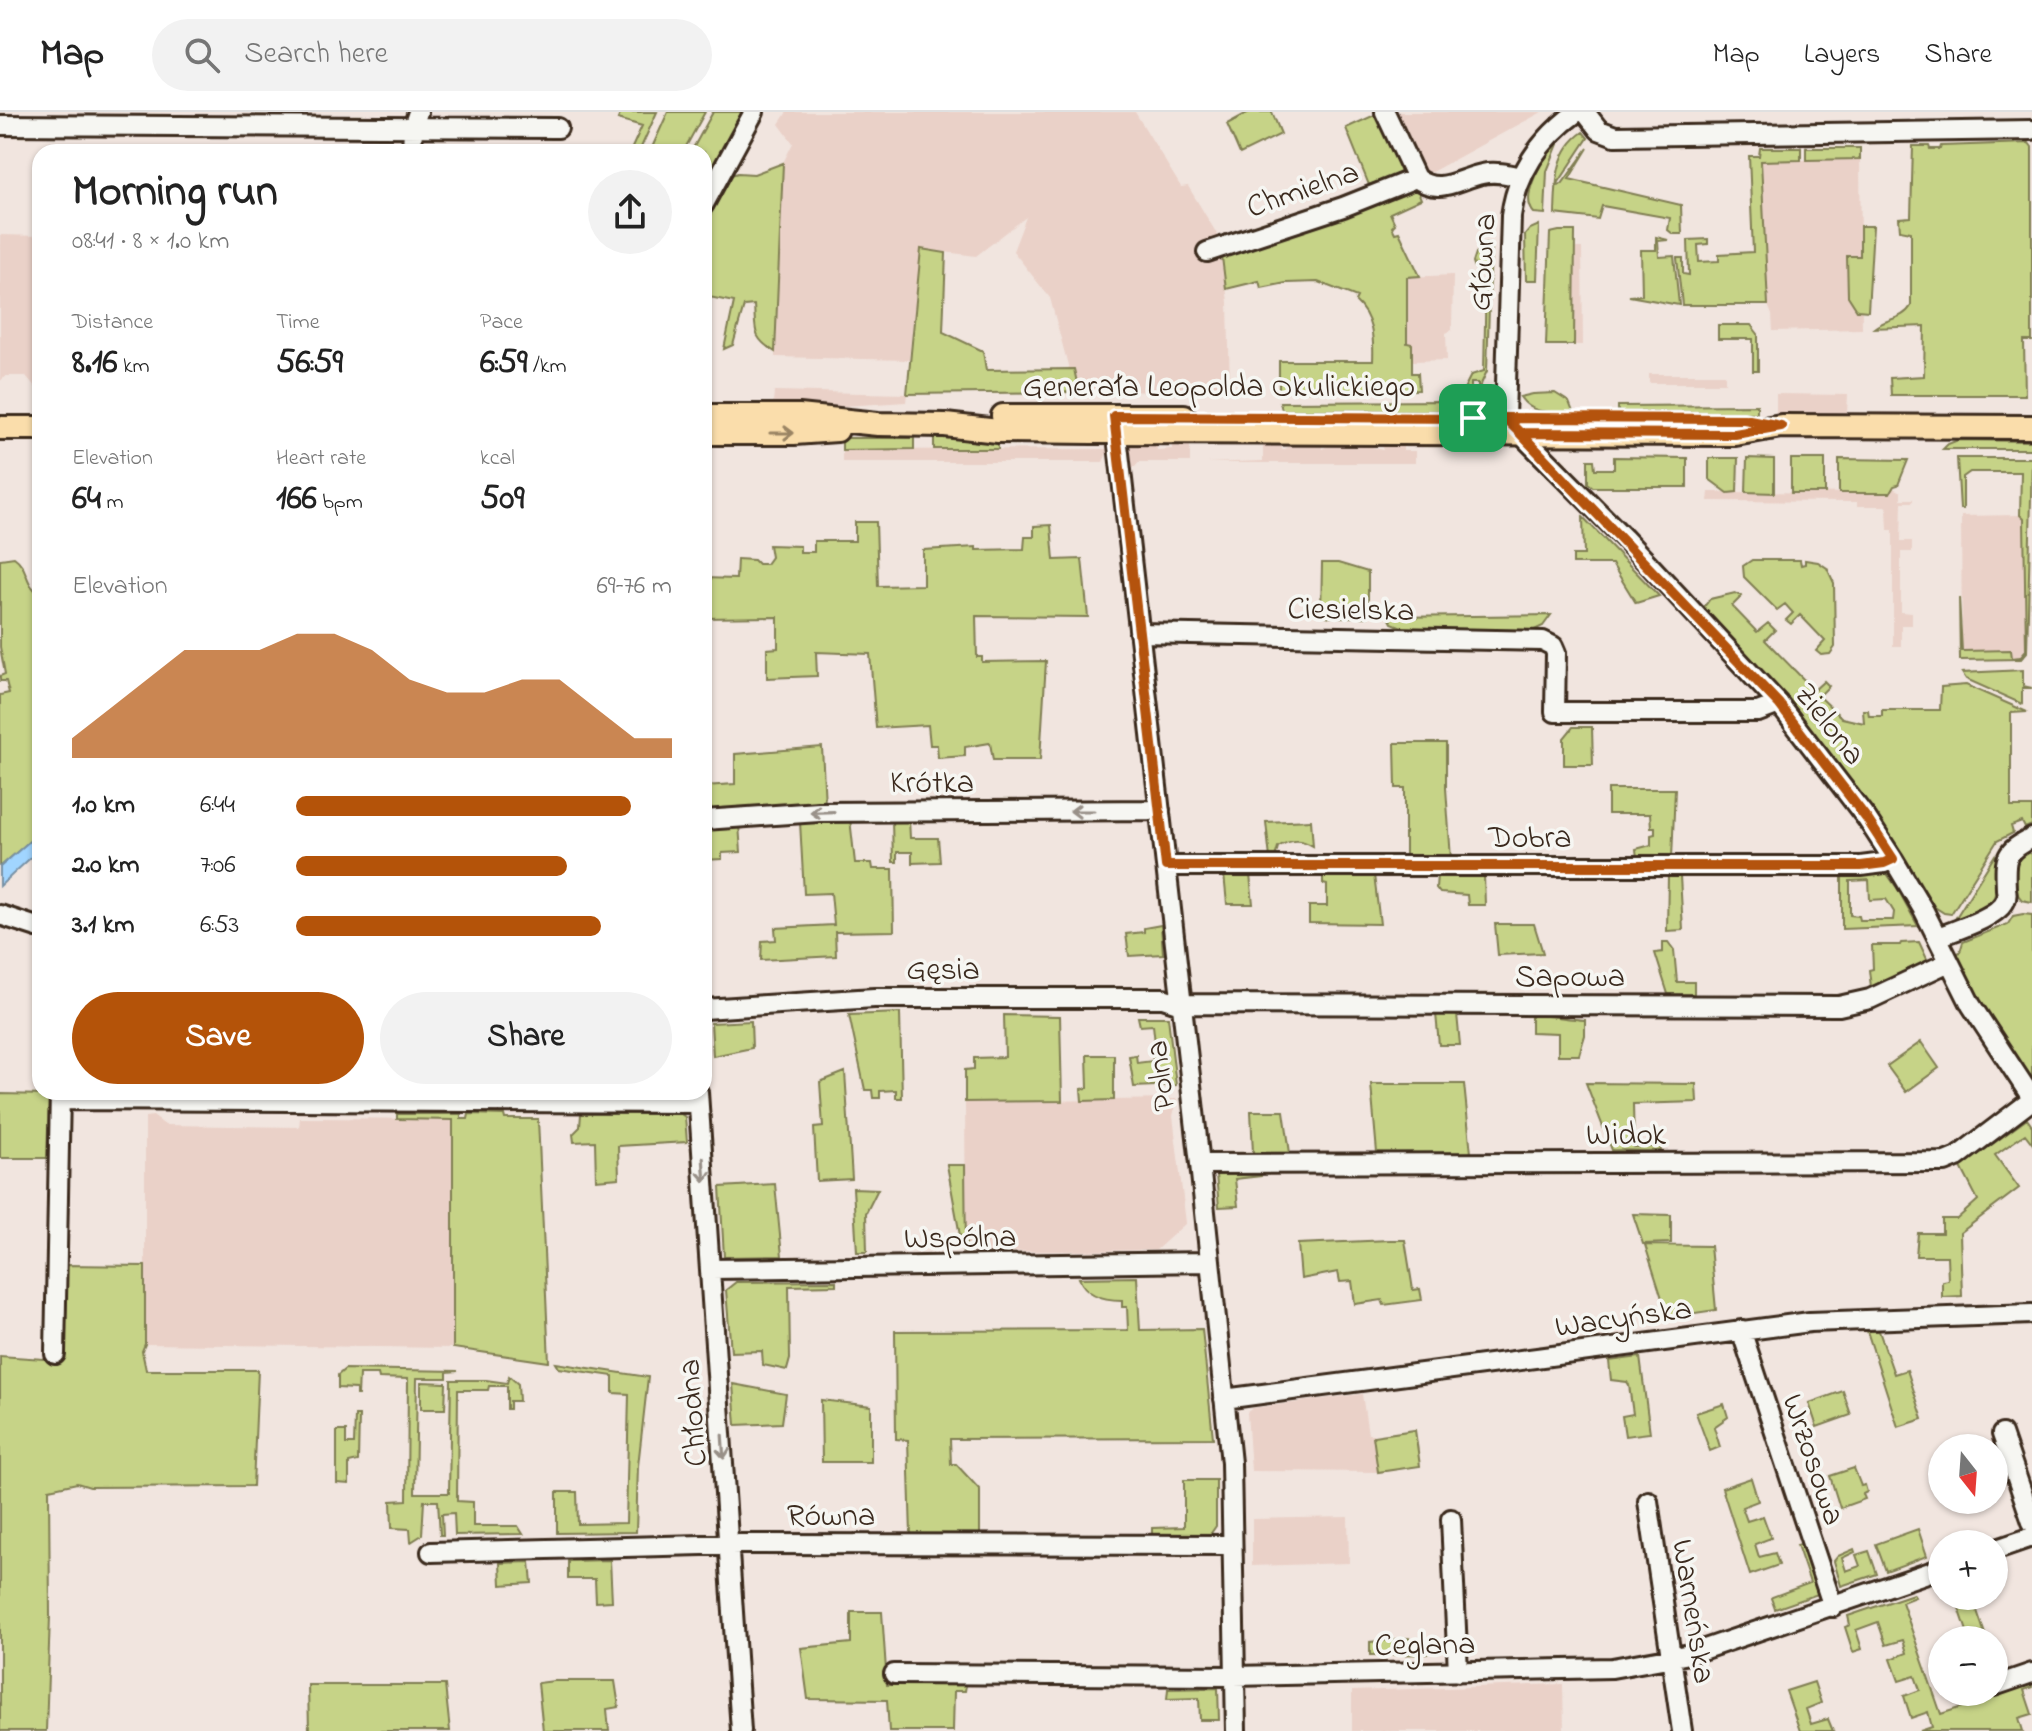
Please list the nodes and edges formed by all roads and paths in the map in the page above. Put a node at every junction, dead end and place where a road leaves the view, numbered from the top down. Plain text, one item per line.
1 (754, 112) edge
2 (1385, 112) edge
3 (1577, 112) edge
4 (1585, 112) edge
5 (198, 119) edge
6 (416, 120) edge
7 (0, 125) edge
8 (558, 128) dead end
9 (2032, 130) edge
10 (413, 144) edge
11 (1520, 177) junction
12 (1416, 178) junction
13 (712, 189) edge
14 (1207, 252) dead end
15 (712, 416) edge
16 (878, 424) junction
17 (1115, 424) junction
18 (1513, 425) junction
19 (2032, 427) edge
20 (0, 428) edge
21 (32, 428) edge
22 (712, 433) edge
23 (1139, 633) junction
24 (1779, 704) junction
25 (1160, 810) junction
26 (712, 819) edge
27 (2032, 838) edge
28 (1893, 859) junction
29 (1166, 866) junction
30 (0, 915) edge
31 (32, 925) edge
32 (1938, 937) junction
33 (1949, 962) junction
34 (1181, 1004) junction
35 (712, 1008) edge
36 (2032, 1099) edge
37 (60, 1100) edge
38 (698, 1100) edge
39 (1200, 1164) junction
40 (1210, 1262) junction
41 (711, 1269) junction
42 (2032, 1314) edge
43 (1741, 1330) junction
44 (55, 1354) dead end
45 (1224, 1399) junction
46 (2008, 1452) edge
47 (1648, 1501) dead end
48 (1451, 1519) dead end
49 (2032, 1522) edge
50 (2032, 1537) edge
51 (729, 1545) junction
52 (1232, 1545) junction
53 (2008, 1545) edge
54 (431, 1552) dead end
55 (1928, 1573) edge
56 (1833, 1607) junction
57 (1671, 1659) junction
58 (1458, 1672) junction
59 (2032, 1673) edge
60 (894, 1674) dead end
61 (1234, 1676) junction
62 (2008, 1681) edge
63 (741, 1731) edge
64 (1236, 1731) edge
65 (1682, 1731) edge

1 - 13 street
2 - 12 street
3 - 11 street, Główna
4 - 9 street
5 - 6 street
5 - 7 street
6 - 8 street
6 - 10 street
11 - 12 street
11 - 18 street, Główna
12 - 14 street, Chmielna
15 - 16 main road, Generała Leopolda Okulickiego
16 - 17 main road, Generała Leopolda Okulickiego
22 -> 16 main road, Generała Leopolda Okulickiego
17 - 18 main road, Generała Leopolda Okulickiego
17 - 23 street, Polna
18 - 19 main road, Generała Leopolda Okulickiego
18 - 24 street, Zielona
20 - 21 main road
23 - 24 street, Ciesielska
23 - 25 street, Polna
24 - 28 street, Zielona
25 -> 26 street, Krótka
25 - 29 street, Polna
27 - 32 street
28 - 29 street, Dobra
28 - 32 street, Zielona
29 - 34 street, Polna
30 - 31 street
32 - 33 street, Zielona
33 - 34 street, Sapowa
33 - 36 street, Zielona
34 - 35 street, Gęsia
34 - 39 street, Polna
36 - 39 street, Widok
37 - 44 street
38 -> 41 street, Chłodna
39 - 40 street, Polna
40 - 41 street, Wspólna
40 - 45 street, Polna
41 -> 51 street, Chłodna
42 - 43 street, Wacyńska
43 - 45 street, Wacyńska
43 - 56 street, Wrzosowa
45 - 52 street, Polna
46 - 49 street
47 - 57 street, Warneńska
48 - 58 street
50 - 53 street
51 - 52 street, Równa
51 - 54 street, Równa
51 - 63 street, Chłodna
52 - 61 street, Polna
55 - 56 street, Ceglana
56 - 57 street, Ceglana
57 - 58 street, Ceglana
57 - 65 street, Warneńska
58 - 61 street, Ceglana
59 - 62 street
60 - 61 street, Ceglana
61 - 64 street, Polna

